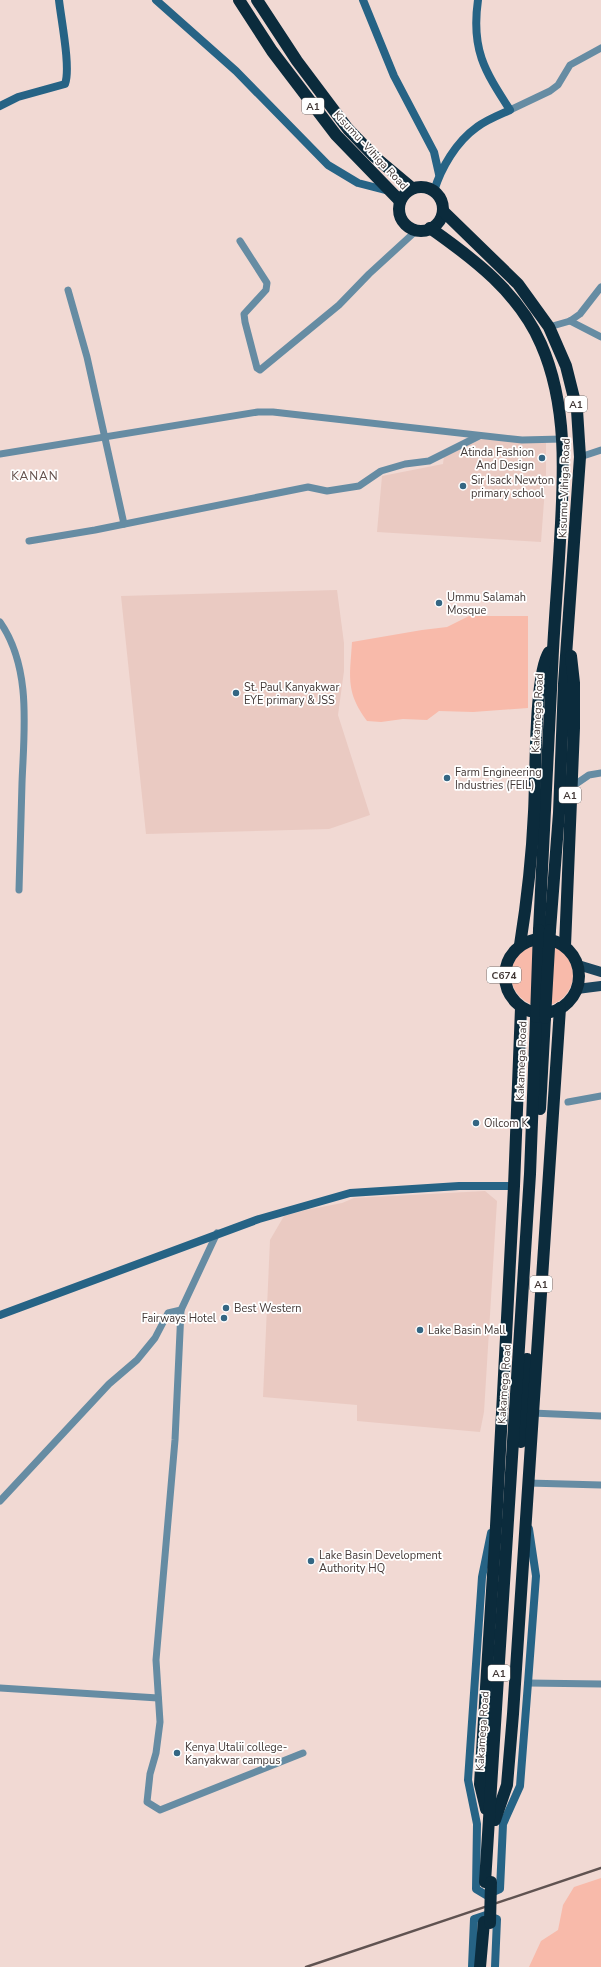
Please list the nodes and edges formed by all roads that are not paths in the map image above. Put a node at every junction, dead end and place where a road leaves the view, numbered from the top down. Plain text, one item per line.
1 (58, 0) edge
2 (156, 0) edge
3 (239, 0) edge
4 (257, 0) edge
5 (363, 0) edge
6 (478, 0) edge
7 (601, 48) edge
8 (0, 106) edge
9 (510, 110) junction
10 (439, 174) junction
11 (412, 188) junction
12 (389, 191) junction
13 (434, 191) junction
14 (400, 201) junction
15 (443, 211) junction
16 (430, 228) junction
17 (416, 230) junction
18 (240, 241) dead end
19 (601, 287) edge
20 (68, 290) dead end
21 (570, 321) junction
22 (549, 327) junction
23 (601, 337) edge
24 (105, 436) junction
25 (479, 436) junction
26 (562, 439) junction
27 (601, 450) edge
28 (0, 454) edge
29 (580, 457) junction
30 (124, 524) junction
31 (29, 541) dead end
32 (0, 622) edge
33 (567, 644) junction
34 (554, 646) junction
35 (601, 773) edge
36 (570, 788) junction
37 (19, 890) dead end
38 (520, 945) junction
39 (565, 946) junction
40 (578, 965) junction
41 (601, 972) edge
42 (601, 986) edge
43 (577, 989) junction
44 (521, 1008) junction
45 (560, 1008) junction
46 (601, 1096) edge
47 (568, 1102) dead end
48 (514, 1186) junction
49 (217, 1234) junction
50 (182, 1310) junction
51 (0, 1315) edge
52 (532, 1414) junction
53 (601, 1416) edge
54 (528, 1483) junction
55 (601, 1485) edge
56 (0, 1501) edge
57 (497, 1507) junction
58 (526, 1508) junction
59 (528, 1683) junction
60 (601, 1684) edge
61 (0, 1688) edge
62 (158, 1698) junction
63 (303, 1753) dead end
64 (492, 1820) junction
65 (472, 1967) edge
66 (480, 1967) edge
67 (487, 1967) edge
68 (495, 1967) edge

1 - 8 street
2 - 12 street
3 - 12 highway, Kisumu -Vihiga Road / A1
4 - 11 highway, Kisumu -Vihiga Road / A1
5 - 10 street
6 - 9 street
7 - 9 street
9 - 10 street
10 - 13 street
11 - 13 highway
11 - 14 highway
12 - 14 highway, Kisumu -Vihiga Road / A1
13 - 15 highway, A1
14 - 17 highway
15 - 16 highway
15 - 22 highway, Kisumu-Vihiga Road / A1
16 - 17 highway
16 - 26 highway, Kakamega Road / A1
17 - 18 street
19 - 21 street
20 - 24 street
21 - 22 street
21 - 23 street
22 - 29 highway, Kisumu-Vihiga Road / A1
24 - 25 street
24 - 28 street
24 - 30 street
25 - 26 street
25 - 30 street
26 - 34 highway, Kakamega Road / A1
27 - 29 street
29 - 33 highway, Kisumu-Vihiga Road / A1
30 - 31 street
32 - 37 street
33 - 36 highway, A1
33 - 64 highway, Kakamega Road / A1, bridge
34 - 38 highway, A1
34 - 64 highway, Kakamega Road / A1, bridge
35 - 36 street
36 - 39 highway, A1
38 - 39 highway
38 - 44 highway, C674
39 - 40 highway
40 - 41 main road
40 - 43 highway
42 - 43 main road
43 - 45 highway
44 - 45 highway
44 - 48 highway, A1
45 - 52 highway, A1
46 - 47 street
48 - 49 street
48 - 57 highway, A1
49 - 50 street
49 - 51 street
50 - 56 street
50 - 62 street
52 - 53 street
52 - 54 highway, A1
54 - 55 street
54 - 58 highway, A1
57 - 59 street
57 - 64 highway, A1
58 - 59 street
58 - 64 highway, A1
59 - 60 street
61 - 62 street
62 - 63 street
64 - 66 highway, Kakamega Road / A1
64 - 67 highway, A1, bridge
65 - 68 street

